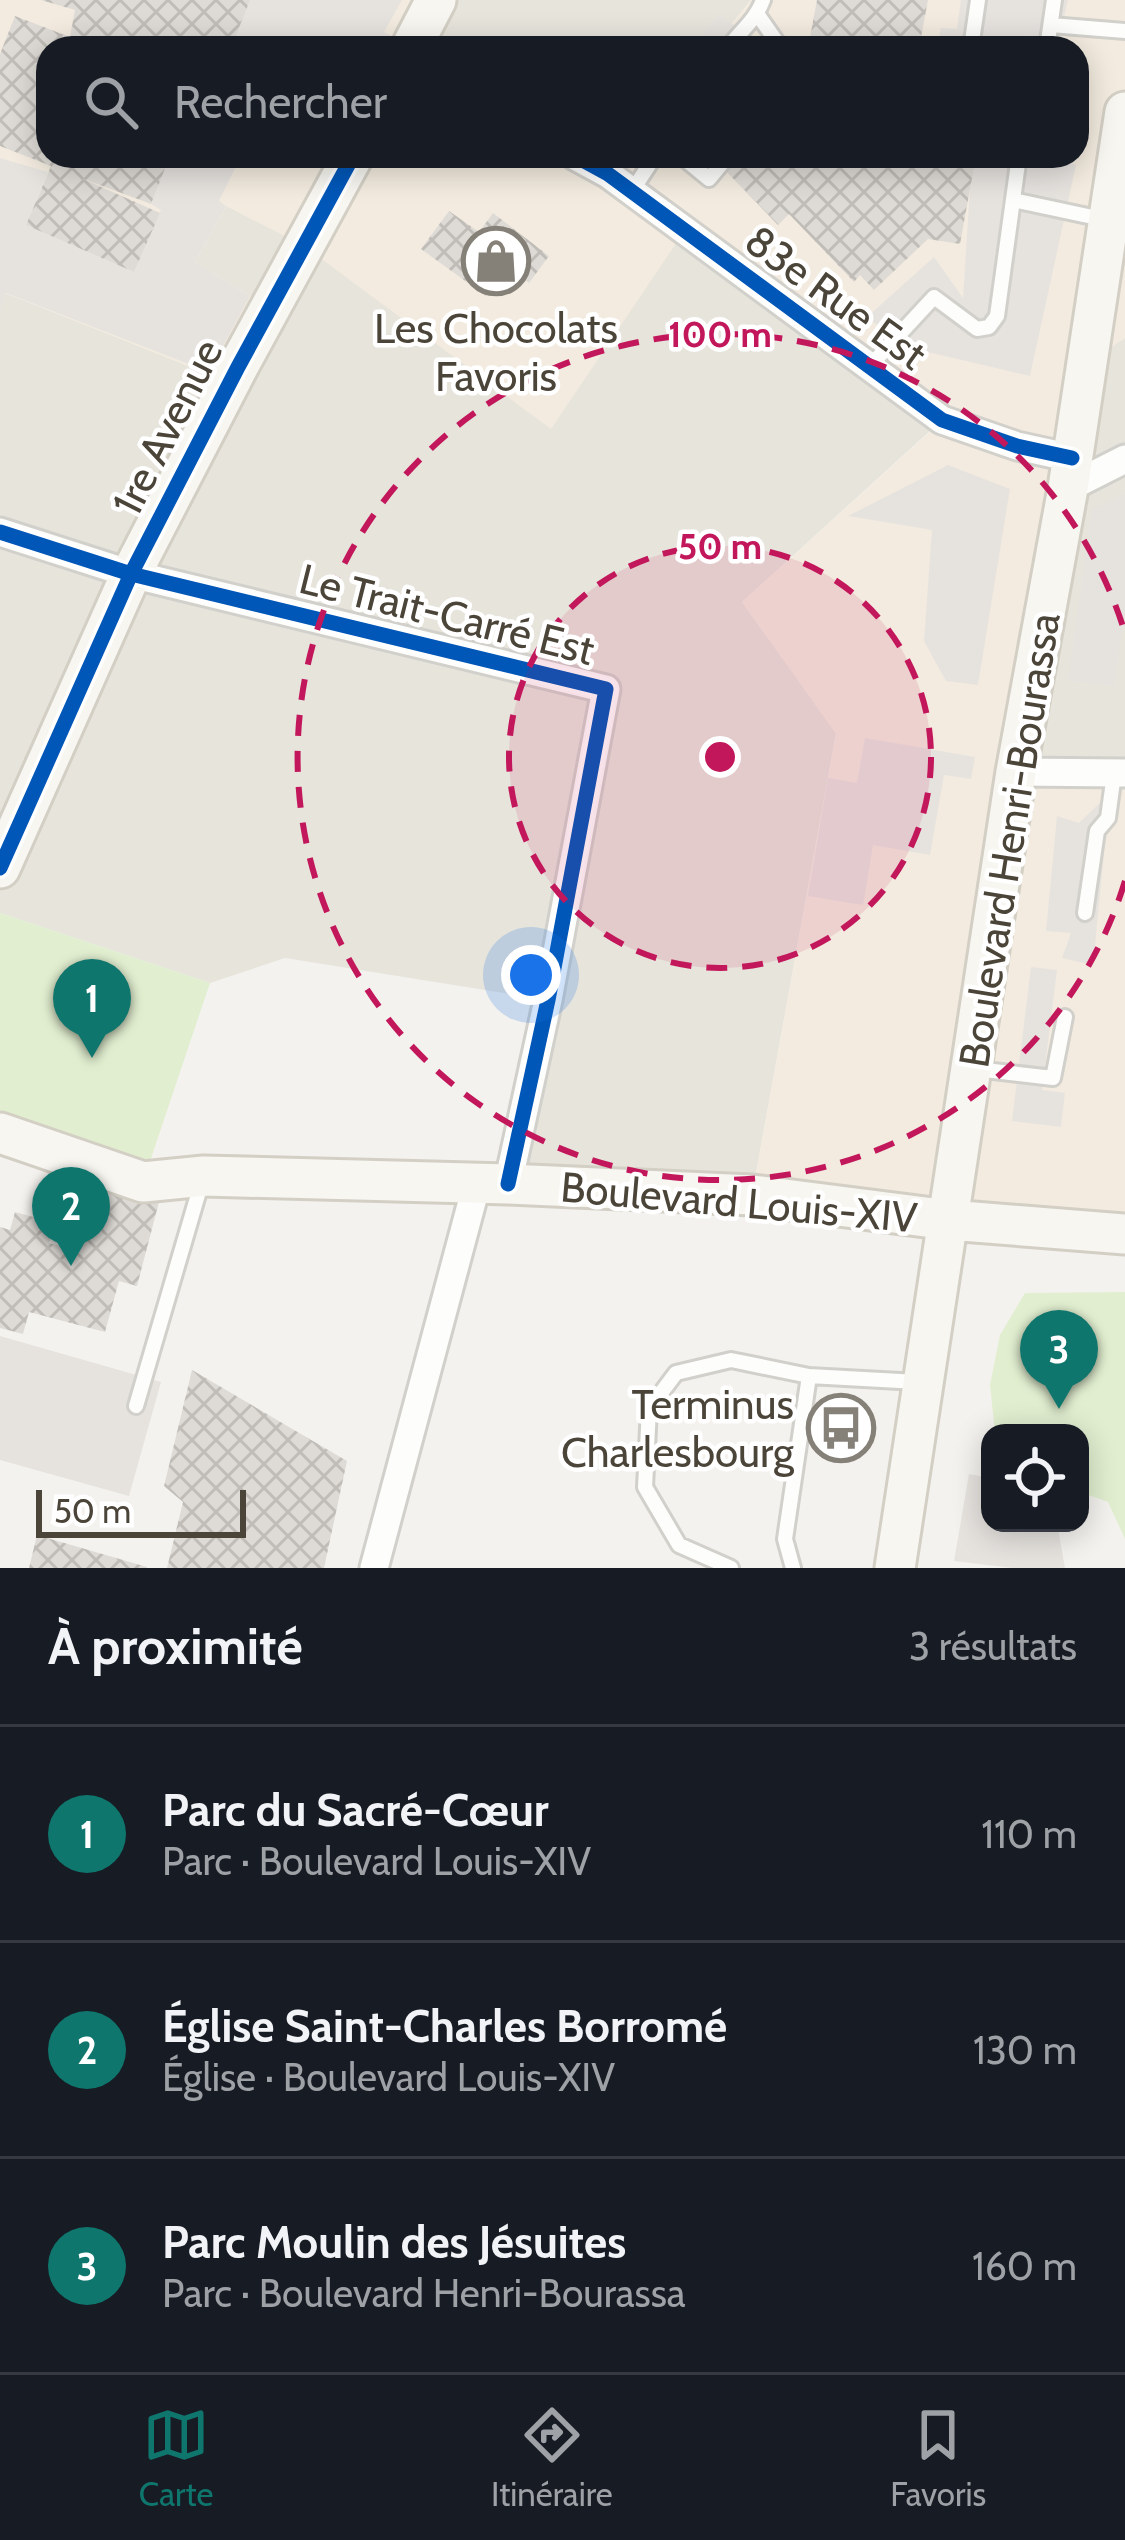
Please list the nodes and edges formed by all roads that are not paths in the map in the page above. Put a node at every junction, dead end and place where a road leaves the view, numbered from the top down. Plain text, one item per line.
1 (436, 0) edge
2 (978, 0) edge
3 (1054, 0) edge
4 (760, 8) edge
5 (1051, 25) junction
6 (1125, 31) edge
7 (417, 36) edge
8 (736, 36) edge
9 (775, 36) edge
10 (972, 36) edge
11 (1050, 36) edge
12 (1125, 112) edge
13 (346, 168) edge
14 (595, 168) edge
15 (647, 168) edge
16 (696, 168) edge
17 (719, 168) edge
18 (1017, 168) edge
19 (632, 191) junction
20 (1013, 200) junction
21 (1110, 220) junction
22 (870, 366) junction
23 (1125, 459) edge
24 (1070, 473) junction
25 (0, 532) edge
26 (131, 574) junction
27 (1016, 772) junction
28 (1120, 773) edge
29 (0, 868) edge
30 (1084, 913) dead end
31 (1065, 1017) dead end
32 (971, 1068) junction
33 (0, 1133) edge
34 (204, 1176) junction
35 (493, 1184) junction
36 (949, 1220) junction
37 (1125, 1234) edge
38 (809, 1376) junction
39 (924, 1383) junction
40 (136, 1406) dead end
41 (374, 1568) edge
42 (731, 1568) edge
43 (793, 1568) edge
44 (895, 1568) edge

1 - 7 main road
2 - 10 lane
3 - 5 lane
4 - 8 lane
4 - 9 lane
5 - 6 lane
5 - 11 lane
12 - 21 main road, Boulevard Henri-Bourassa
13 - 26 main road, 1re Avenue
14 - 19 street, 83e Rue Est
15 - 19 lane
16 - 17 lane
18 - 20 lane
19 - 22 street, 83e Rue Est
20 - 21 lane
20 - 22 lane
21 - 24 main road, Boulevard Henri-Bourassa
22 - 24 street, 83e Rue Est
23 - 24 street
24 - 27 main road, Boulevard Henri-Bourassa
25 - 26 street
26 - 29 main road, 1re Avenue
26 - 35 street, Le Trait-Carré Est
27 - 28 street
27 - 32 main road, Boulevard Henri-Bourassa
28 - 30 lane
31 - 32 lane
32 - 36 main road, Boulevard Henri-Bourassa
33 - 34 main road, Boulevard Louis-XIV
34 - 35 main road, Boulevard Louis-XIV
34 - 40 lane
35 - 36 main road, Boulevard Louis-XIV
35 - 41 street, Le Trait-Carré Est
36 - 37 main road, Boulevard Louis-XIV
36 - 39 main road, Boulevard Henri-Bourassa
38 - 39 lane
38 - 42 lane
38 - 43 lane
39 - 44 main road, Boulevard Henri-Bourassa

